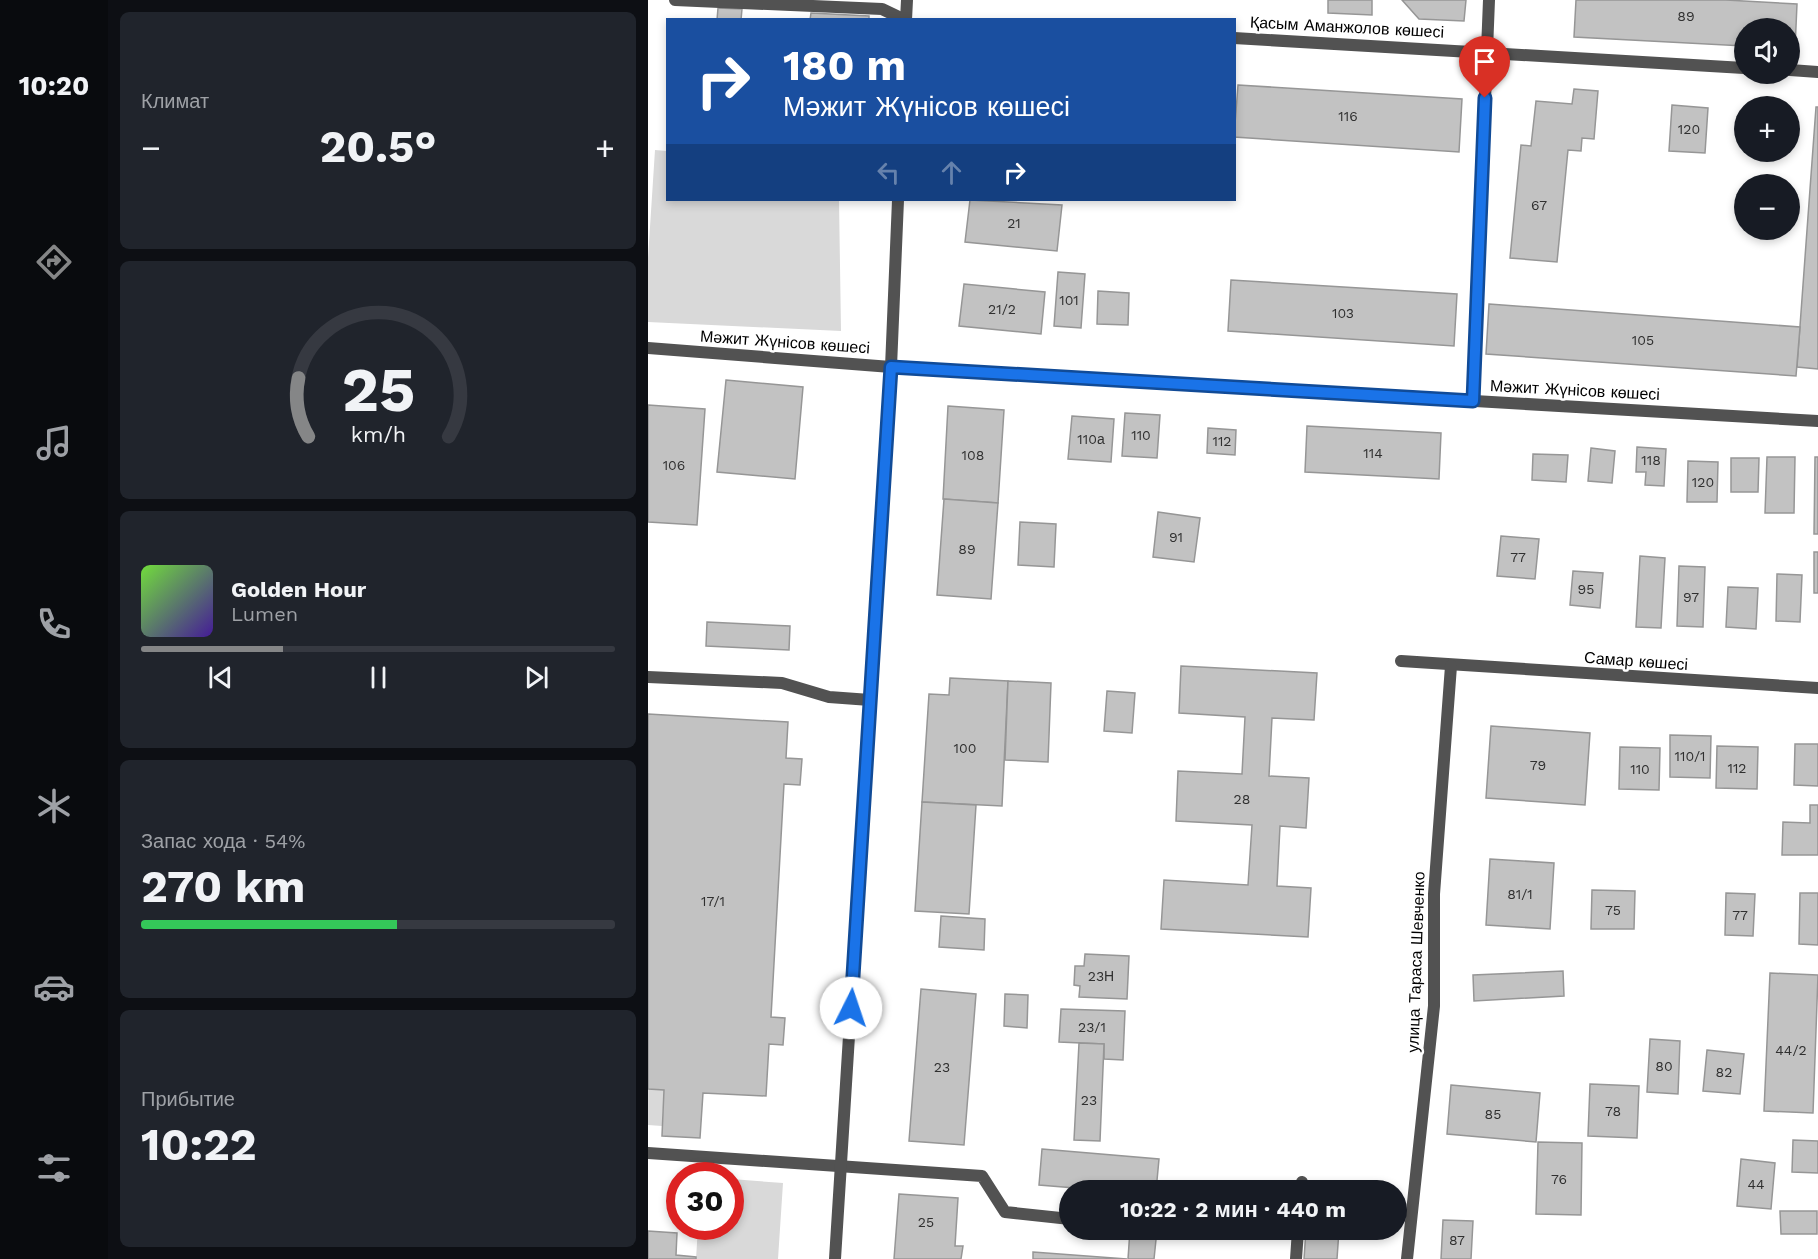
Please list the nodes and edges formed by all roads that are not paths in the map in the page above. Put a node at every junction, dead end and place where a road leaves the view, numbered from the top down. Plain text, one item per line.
1 (675, 0) edge
2 (908, 0) edge
3 (1490, 0) edge
4 (902, 18) edge
5 (906, 18) edge
6 (1236, 38) edge
7 (1487, 51) junction
8 (1734, 67) edge
9 (1800, 71) edge
10 (1818, 72) edge
11 (898, 201) edge
12 (648, 348) edge
13 (891, 367) junction
14 (1473, 401) junction
15 (1818, 421) edge
16 (1401, 661) dead end
17 (1452, 666) junction
18 (648, 676) edge
19 (1818, 688) edge
20 (870, 700) junction
21 (648, 1153) edge
22 (841, 1166) junction
23 (1059, 1218) edge
24 (1297, 1240) edge
25 (835, 1259) edge
26 (1296, 1259) edge
27 (1407, 1259) edge

1 - 4 street
2 - 5 street
3 - 7 street
6 - 7 street, Қасым Аманжолов көшесі
7 - 8 street, Қасым Аманжолов көшесі
7 - 14 street
9 - 10 street
11 - 13 street
12 - 13 street, Мәжит Жүнісов көшесі
13 - 14 street, Мәжит Жүнісов көшесі
13 - 20 street
14 - 15 street, Мәжит Жүнісов көшесі
16 - 17 street, Самар көшесі
17 - 19 street, Самар көшесі
17 - 27 street, улица Тараса Шевченко
18 - 20 street
20 - 22 street
21 - 22 street
22 - 23 street
22 - 25 street
24 - 26 street

